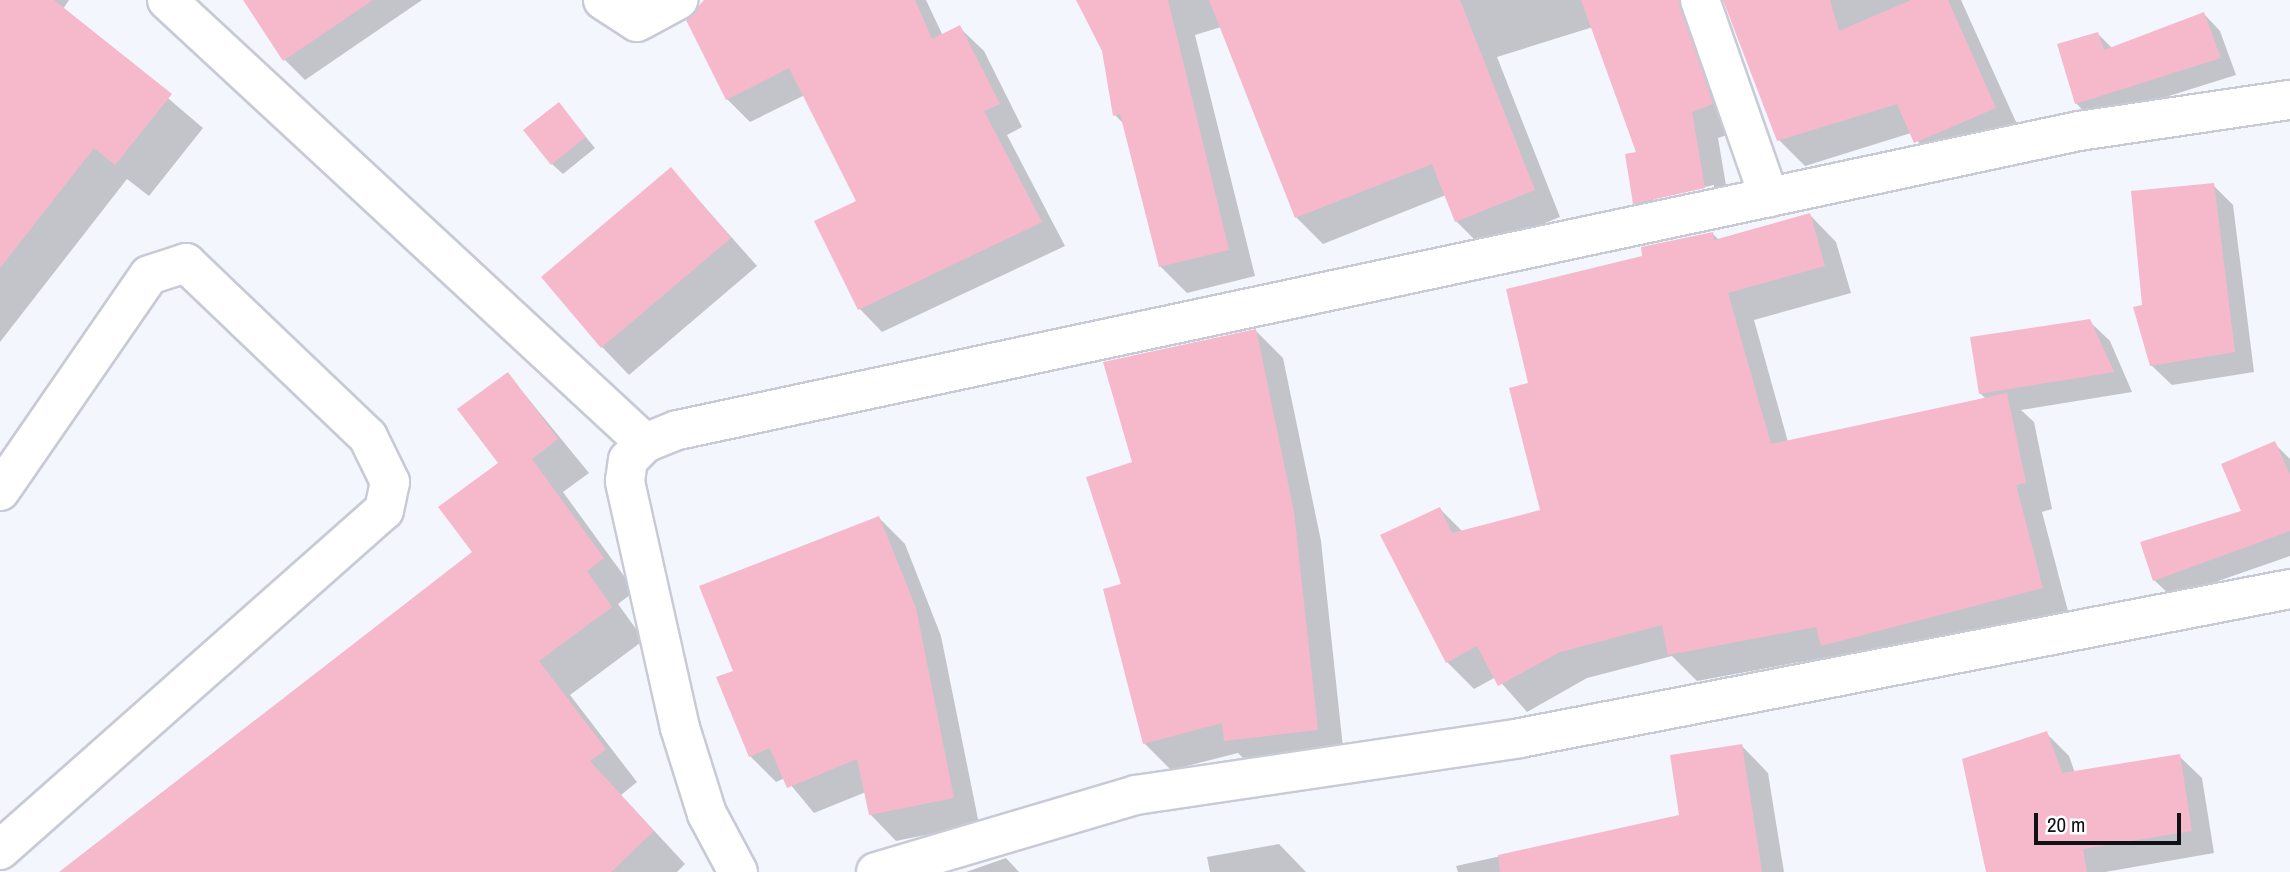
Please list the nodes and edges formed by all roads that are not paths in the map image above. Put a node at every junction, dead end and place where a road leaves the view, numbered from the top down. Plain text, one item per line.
1 (167, 0) edge
2 (603, 0) edge
3 (678, 0) edge
4 (1700, 0) edge
5 (2290, 100) edge
6 (1769, 197) junction
7 (645, 443) junction
8 (0, 491) edge
9 (2290, 589) edge
10 (0, 850) edge
11 (738, 872) edge
12 (876, 872) edge

1 - 7 street
2 - 3 street
4 - 6 street
5 - 6 street
6 - 7 street
7 - 11 street
8 - 10 street
9 - 12 street

